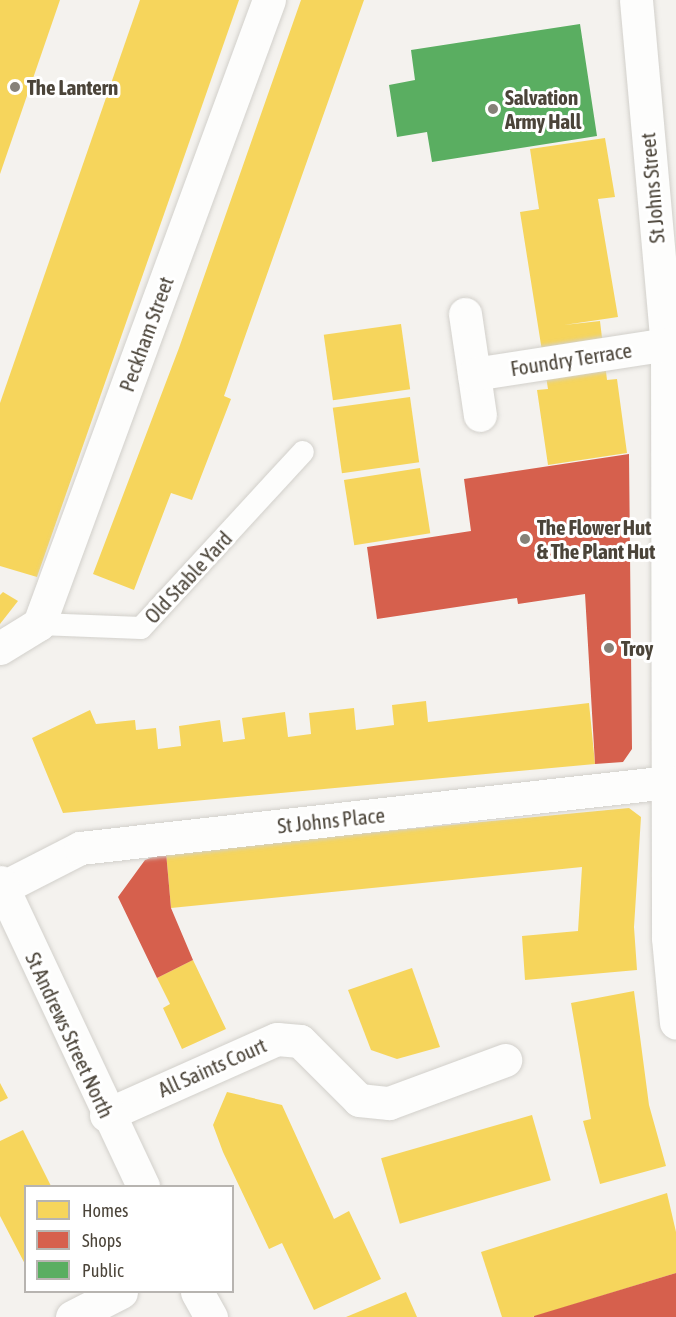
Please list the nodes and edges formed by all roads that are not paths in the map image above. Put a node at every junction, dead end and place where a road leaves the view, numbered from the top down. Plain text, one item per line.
1 (269, 0) edge
2 (636, 0) edge
3 (465, 314) dead end
4 (667, 344) junction
5 (474, 374) junction
6 (480, 415) dead end
7 (303, 452) dead end
8 (39, 624) junction
9 (0, 648) edge
10 (668, 782) junction
11 (1, 886) edge
12 (676, 1023) edge
13 (505, 1060) dead end
14 (106, 1115) junction
15 (142, 1185) edge
16 (119, 1293) edge
17 (198, 1293) edge
18 (72, 1317) edge
19 (211, 1317) edge

1 - 8 street, Peckham Street
2 - 4 street, St Johns Street
3 - 5 street
4 - 5 street, Foundry Terrace
4 - 10 street, St Johns Street
5 - 6 street
7 - 8 lane, Old Stable Yard
8 - 9 street
10 - 11 street, St Johns Place
10 - 12 street, St Johns Street
11 - 14 street, St Andrews Street North
13 - 14 street, All Saints Court
14 - 15 street, St Andrews Street North
16 - 18 street
17 - 19 street

